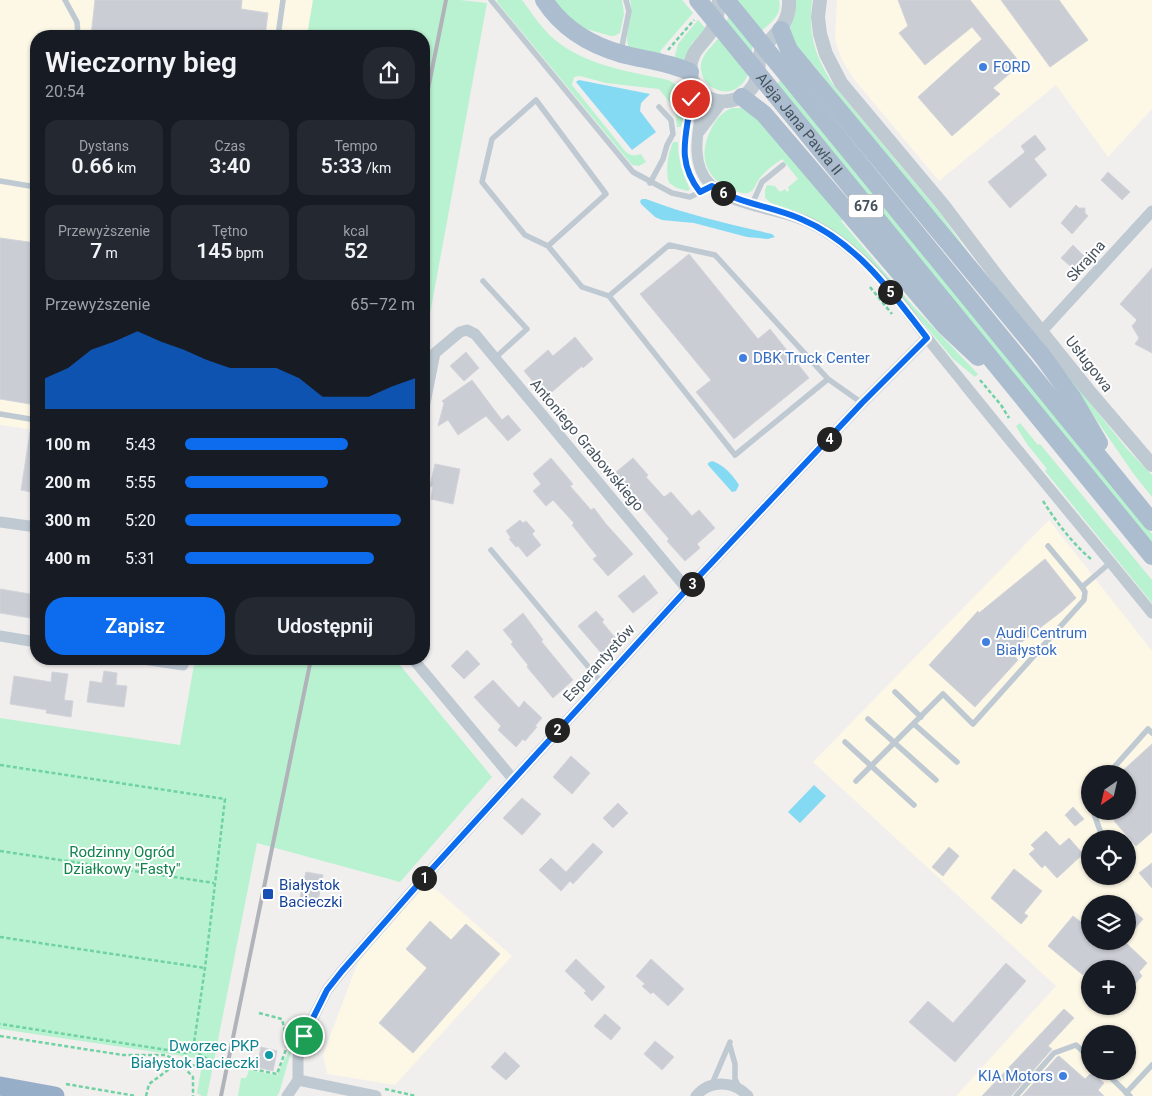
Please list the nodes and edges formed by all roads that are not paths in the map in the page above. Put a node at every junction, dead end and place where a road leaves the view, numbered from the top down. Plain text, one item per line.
1 (66, 0) edge
2 (283, 0) edge
3 (492, 0) edge
4 (544, 0) edge
5 (626, 0) edge
6 (698, 0) edge
7 (719, 0) edge
8 (726, 0) edge
9 (789, 0) edge
10 (820, 0) edge
11 (78, 30) edge
12 (279, 30) edge
13 (781, 30) junction
14 (620, 53) junction
15 (690, 72) junction
16 (704, 95) junction
17 (742, 97) junction
18 (722, 102) junction
19 (660, 108) dead end
20 (699, 133) junction
21 (783, 165) dead end
22 (0, 181) edge
23 (650, 183) junction
24 (30, 186) edge
25 (712, 186) junction
26 (752, 204) junction
27 (1152, 211) edge
28 (548, 246) junction
29 (483, 281) dead end
30 (608, 296) junction
31 (1042, 331) junction
32 (927, 338) junction
33 (495, 358) junction
34 (430, 375) edge
35 (828, 379) junction
36 (1017, 392) junction
37 (862, 403) junction
38 (0, 414) edge
39 (30, 419) edge
40 (1152, 465) edge
41 (1125, 489) junction
42 (0, 522) edge
43 (1152, 522) edge
44 (30, 526) edge
45 (1048, 546) dead end
46 (491, 550) dead end
47 (1152, 556) edge
48 (1111, 562) junction
49 (1082, 587) junction
50 (687, 589) junction
51 (1152, 614) edge
52 (0, 636) edge
53 (30, 641) edge
54 (418, 665) edge
55 (601, 682) junction
56 (895, 692) dead end
57 (921, 716) junction
58 (868, 718) dead end
59 (914, 724) junction
60 (1152, 733) edge
61 (845, 742) dead end
62 (896, 742) junction
63 (957, 762) dead end
64 (1116, 765) edge
65 (871, 766) junction
66 (513, 779) junction
67 (936, 780) dead end
68 (856, 781) dead end
69 (914, 805) dead end
70 (1081, 1050) edge
71 (1152, 1065) edge
72 (298, 1080) junction
73 (1113, 1080) edge
74 (0, 1086) edge
75 (711, 1086) junction
76 (57, 1090) edge
77 (744, 1092) edge
78 (1128, 1094) edge
79 (287, 1096) edge
80 (376, 1096) edge
81 (696, 1096) edge
82 (1016, 1096) edge

1 - 11 lane
2 - 12 lane
3 - 23 lane
4 - 14 main road
5 - 14 lane
6 - 36 main road, Aleja Jana Pawła II / 676
7 - 15 street
8 - 41 main road, Aleja Jana Pawła II / 676
9 - 13 street
10 - 31 street, Usługowa
13 - 17 street
13 - 41 main road
14 - 15 main road
15 - 16 street
16 - 18 street
16 - 20 street
17 - 18 street
17 - 36 main road
18 - 20 street
19 - 23 lane
20 - 25 street
21 - 26 lane
22 - 24 lane
23 - 25 lane
25 - 26 street
26 - 32 street
27 - 31 street, Skrajna
28 - 28 lane
28 - 30 lane
29 - 33 lane
30 - 35 lane
30 - 35 lane
31 - 40 street, Usługowa
32 - 37 street, Esperantystów
32 - 48 street
33 - 34 street, Antoniego Grabowskiego
33 - 50 street, Antoniego Grabowskiego
35 - 37 lane
36 - 47 main road, 676
37 - 50 street, Esperantystów
38 - 39 lane
41 - 43 main road, 676
42 - 44 street
45 - 49 lane
46 - 55 lane
48 - 49 lane
48 - 51 street
49 - 57 lane
50 - 55 street, Esperantystów
52 - 53 street
54 - 66 street
55 - 66 street, Esperantystów
56 - 57 lane
57 - 59 lane
58 - 62 lane
59 - 62 lane
59 - 63 lane
60 - 64 lane
61 - 65 lane
62 - 65 lane
62 - 67 lane
65 - 68 lane
65 - 69 lane
66 - 72 street, Esperantystów
70 - 82 lane
71 - 78 lane
72 - 79 street
72 - 80 street
73 - 78 lane
74 - 76 highway
75 - 77 street
75 - 77 lane
75 - 81 street

